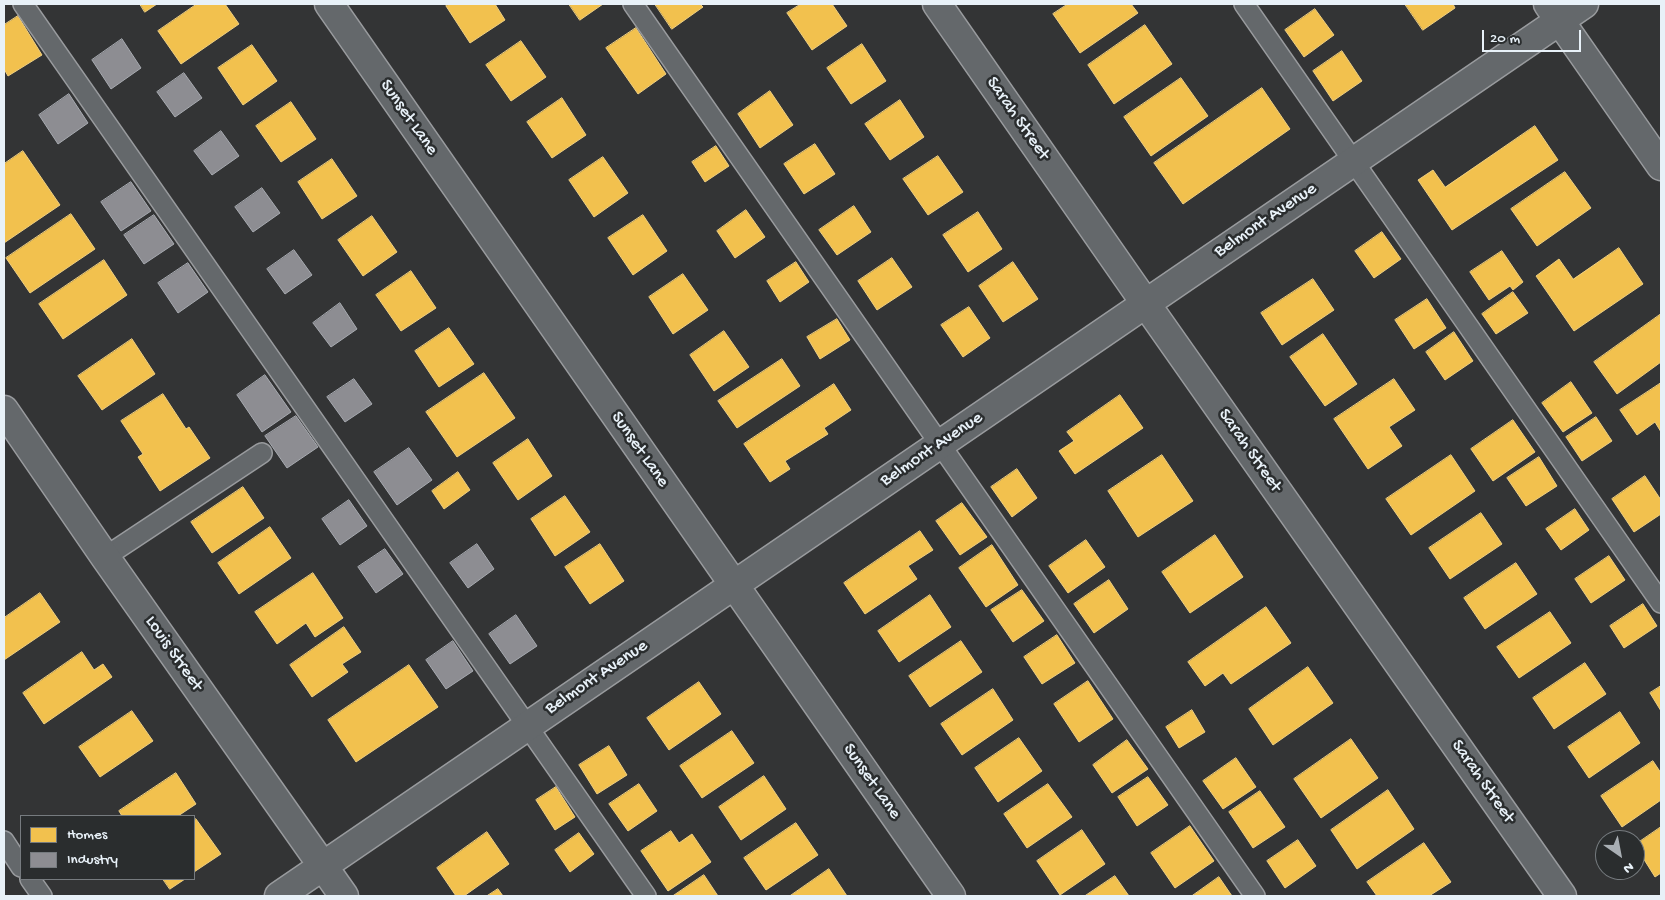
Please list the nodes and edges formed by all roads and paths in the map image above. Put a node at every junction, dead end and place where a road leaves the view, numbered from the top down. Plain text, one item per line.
1 (23, 4) edge
2 (329, 4) edge
3 (634, 4) edge
4 (937, 4) edge
5 (1244, 4) edge
6 (1584, 4) edge
7 (1554, 12) edge
8 (1354, 161) junction
9 (1661, 166) edge
10 (1146, 304) junction
11 (4, 410) edge
12 (940, 445) junction
13 (262, 453) dead end
14 (105, 557) junction
15 (733, 585) junction
16 (1661, 603) edge
17 (528, 726) junction
18 (4, 841) edge
19 (20, 865) edge
20 (323, 866) junction
21 (31, 880) edge
22 (42, 896) edge
23 (279, 896) edge
24 (344, 896) edge
25 (646, 896) edge
26 (951, 896) edge
27 (1255, 896) edge
28 (1562, 896) edge

1 - 17 lane
2 - 15 street, Sunset Lane
3 - 12 lane
4 - 10 street, Sarah Street
5 - 8 lane
6 - 7 street, Belmont Avenue
7 - 8 street, Belmont Avenue
7 - 9 street
8 - 10 street, Belmont Avenue
8 - 16 lane
10 - 12 street, Belmont Avenue
10 - 28 street, Sarah Street
11 - 14 street, Louis Street
12 - 15 street, Belmont Avenue
12 - 27 lane
13 - 14 lane
14 - 20 street, Louis Street
15 - 17 street, Belmont Avenue
15 - 26 street, Sunset Lane
17 - 20 street, Belmont Avenue
17 - 25 lane
18 - 19 lane
20 - 23 street, Belmont Avenue
20 - 24 street, Louis Street
21 - 22 lane

